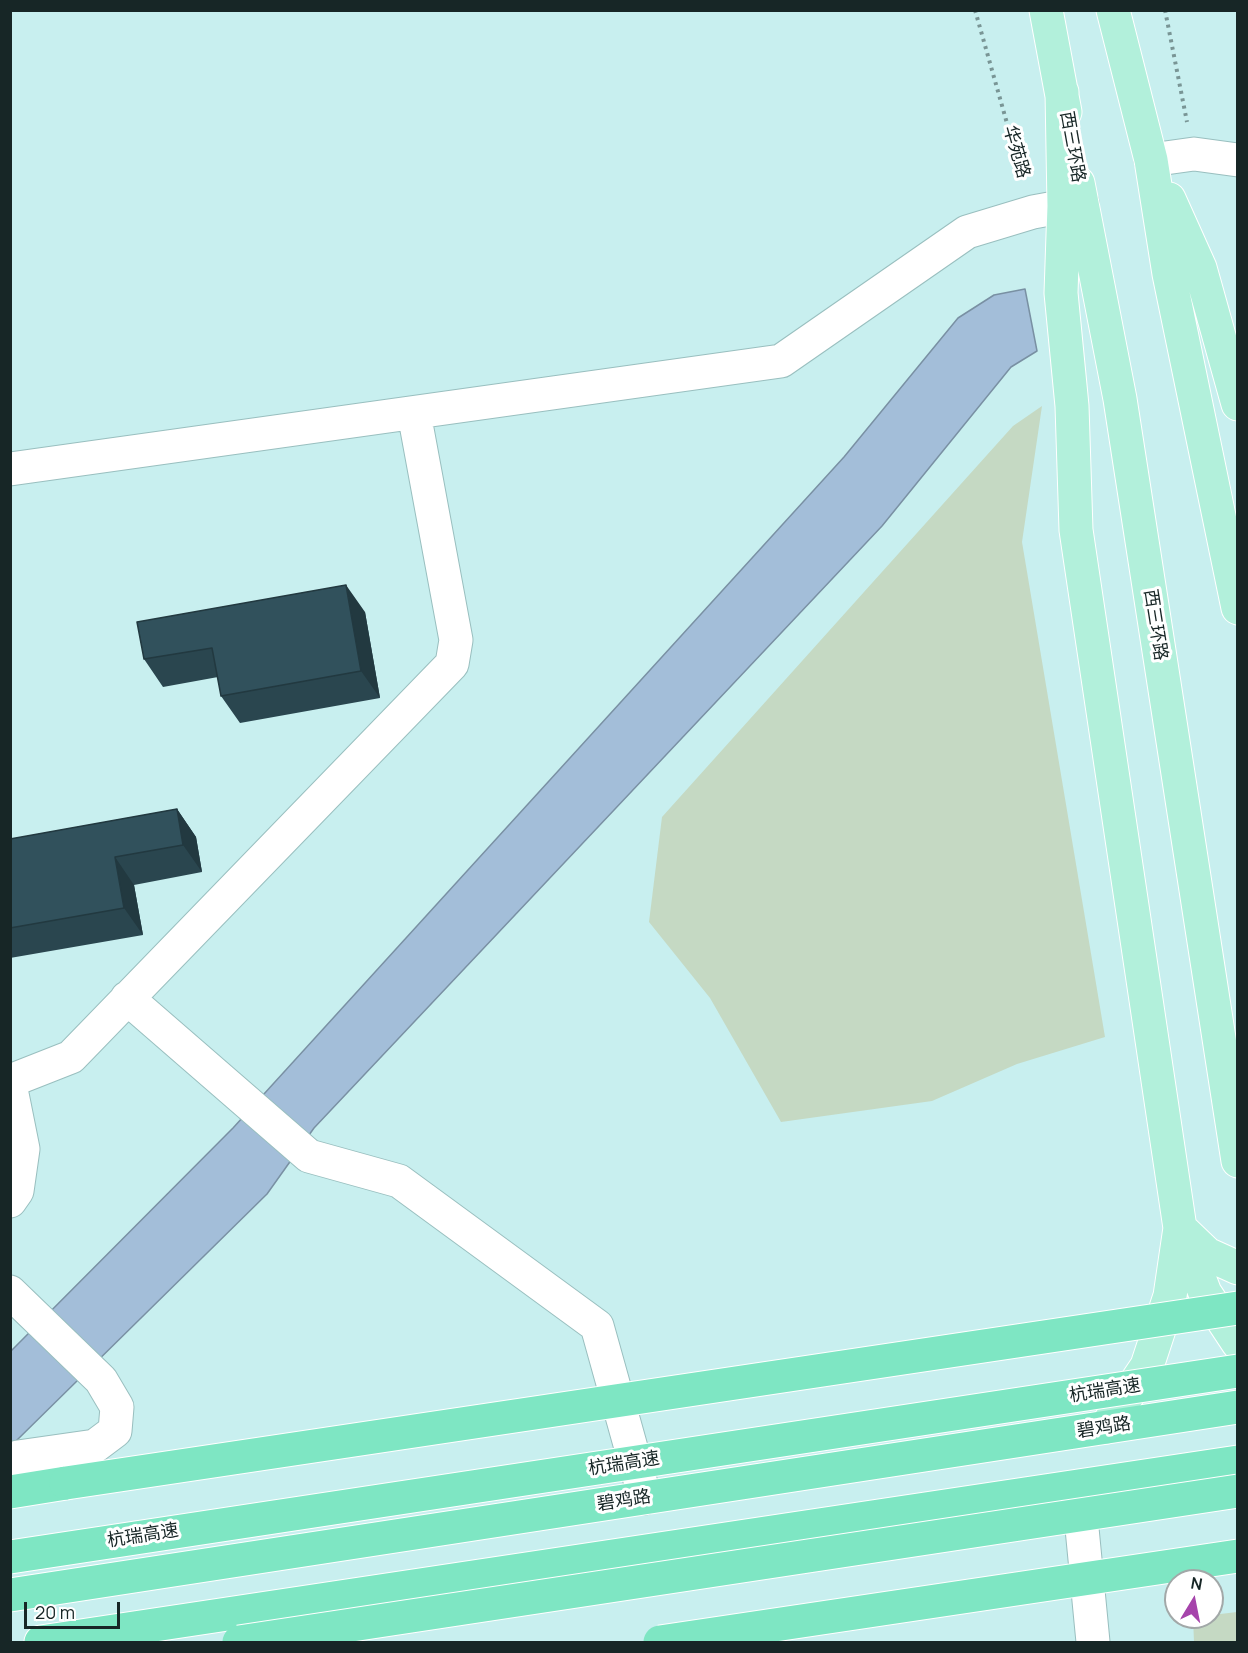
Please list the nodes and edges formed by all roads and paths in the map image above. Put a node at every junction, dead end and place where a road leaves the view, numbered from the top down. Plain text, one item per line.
1 (975, 10) edge
2 (1046, 10) edge
3 (1113, 10) edge
4 (1150, 160) junction
5 (1238, 160) edge
6 (1073, 205) junction
7 (1033, 212) junction
8 (1238, 404) edge
9 (414, 413) junction
10 (10, 469) edge
11 (1238, 608) edge
12 (127, 998) junction
13 (10, 1082) edge
14 (1238, 1161) edge
15 (10, 1201) edge
16 (1180, 1228) junction
17 (1238, 1268) edge
18 (14, 1296) edge
19 (1238, 1308) edge
20 (1238, 1343) edge
21 (1238, 1371) edge
22 (1238, 1407) edge
23 (1106, 1427) junction
24 (1238, 1461) edge
25 (10, 1465) edge
26 (1078, 1486) junction
27 (10, 1491) edge
28 (1238, 1491) edge
29 (645, 1498) junction
30 (1238, 1556) edge
31 (10, 1557) edge
32 (10, 1595) edge
33 (41, 1642) edge
34 (239, 1642) edge
35 (660, 1642) edge
36 (1094, 1642) edge

1 - 7 path, 华苑路
2 - 6 main road
3 - 4 main road
4 - 5 street
4 - 8 main road
4 - 11 main road
6 - 7 street
6 - 14 main road, 西三环路
6 - 16 main road
7 - 9 street
9 - 10 street
9 - 12 street
12 - 13 street
12 - 29 street
13 - 15 street
16 - 17 main road
16 - 20 main road
16 - 23 main road
18 - 25 street
19 - 27 highway, bridge
21 - 31 highway, 杭瑞高速, bridge
22 - 23 highway, 碧鸡路
23 - 29 highway, 碧鸡路
24 - 26 highway
26 - 33 highway
26 - 36 street
28 - 34 highway, bridge
29 - 32 highway, 碧鸡路
30 - 35 highway, bridge

